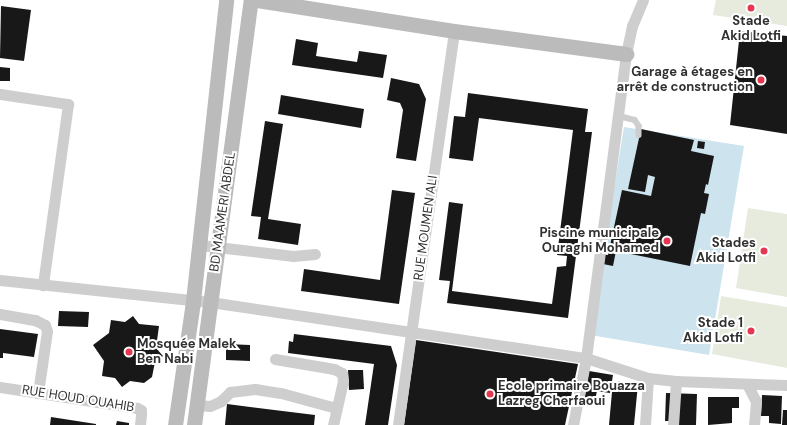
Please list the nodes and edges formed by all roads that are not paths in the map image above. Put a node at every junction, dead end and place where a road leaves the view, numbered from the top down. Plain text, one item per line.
1 (226, 0) edge
2 (251, 0) edge
3 (257, 0) edge
4 (643, 0) edge
5 (454, 31) junction
6 (626, 54) junction
7 (217, 83) junction
8 (241, 85) junction
9 (0, 94) edge
10 (619, 116) junction
11 (639, 135) dead end
12 (200, 245) junction
13 (218, 246) junction
14 (315, 254) dead end
15 (0, 280) edge
16 (43, 286) junction
17 (193, 301) junction
18 (210, 302) junction
19 (0, 314) edge
20 (411, 332) junction
21 (586, 358) junction
22 (275, 359) dead end
23 (648, 378) junction
24 (676, 381) junction
25 (747, 384) junction
26 (787, 386) edge
27 (0, 387) edge
28 (38, 393) junction
29 (197, 405) junction
30 (336, 408) junction
31 (140, 425) edge
32 (175, 425) edge
33 (194, 425) edge
34 (333, 425) edge
35 (398, 425) edge
36 (573, 425) edge
37 (645, 425) edge
38 (673, 425) edge
39 (754, 425) edge

1 - 7 main road, BD MAAMERI ABDEL
2 - 8 main road, BD MAAMERI ABDEL
3 - 5 main road
4 - 6 street
5 - 6 main road
5 - 20 street, RUE MOUMEN ALI
6 - 10 street
7 - 8 main road
7 - 12 main road, BD MAAMERI ABDEL
8 - 13 main road, BD MAAMERI ABDEL
9 - 16 street
10 - 11 lane
10 - 21 street
12 - 13 street
12 - 17 main road, BD MAAMERI ABDEL
13 - 14 street
13 - 18 main road, BD MAAMERI ABDEL
15 - 16 street
16 - 17 street
17 - 18 street
17 - 32 main road, BD MAAMERI ABDEL
18 - 20 street
18 - 29 main road, BD MAAMERI ABDEL
19 - 28 street
20 - 21 street
20 - 35 street, RUE MOUMEN ALI
21 - 23 street
21 - 36 street
22 - 30 street
23 - 24 street
23 - 37 street
24 - 25 street
24 - 38 street
25 - 26 street
25 - 39 street
27 - 28 street, RUE HOUD OUAHIB
28 - 31 street, RUE HOUD OUAHIB
29 - 30 street
29 - 33 main road, BD MAAMERI ABDEL
30 - 34 street

